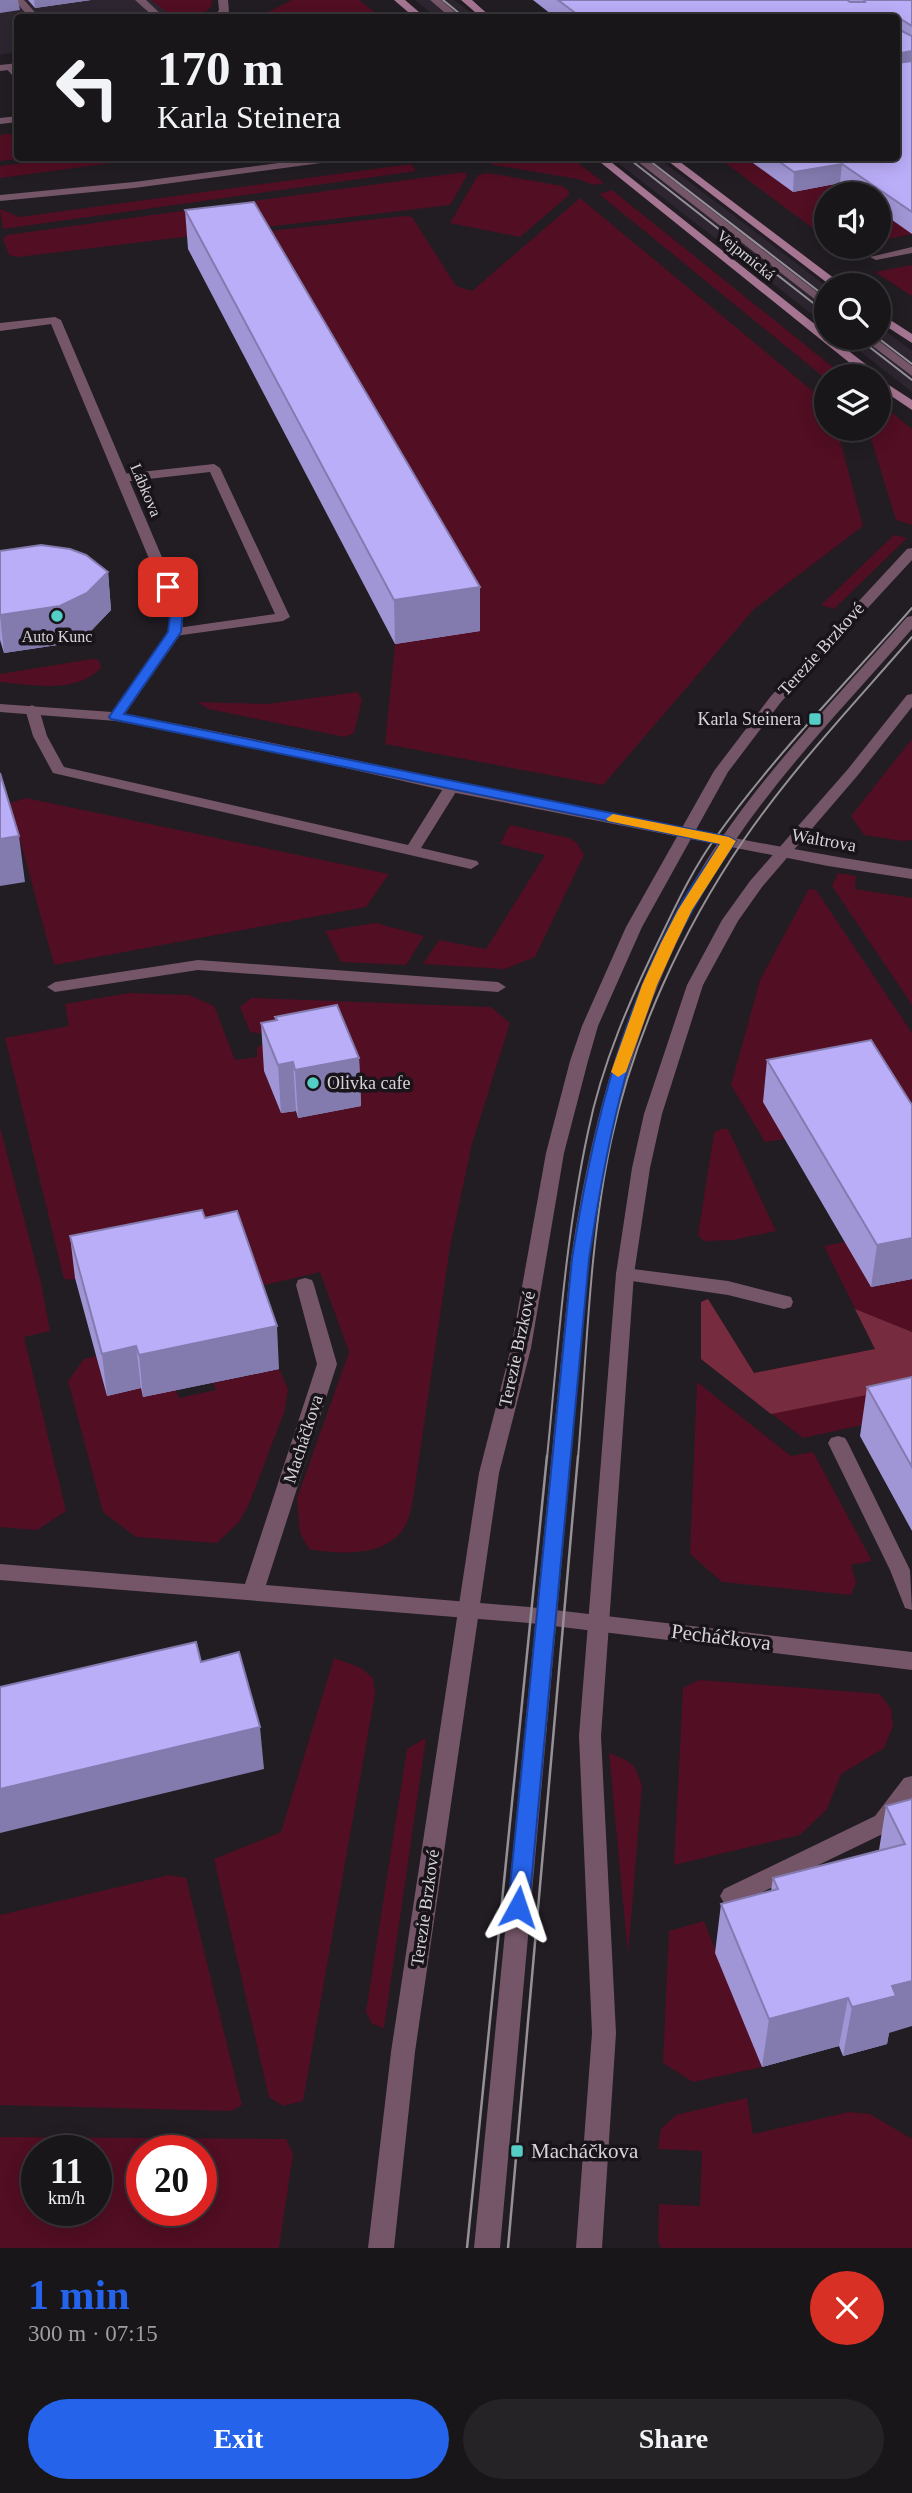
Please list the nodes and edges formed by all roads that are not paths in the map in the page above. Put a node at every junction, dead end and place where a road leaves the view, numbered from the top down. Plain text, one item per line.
1 (19, 0) edge
2 (140, 0) edge
3 (399, 0) edge
4 (435, 0) edge
5 (466, 0) edge
6 (32, 14) edge
7 (156, 14) edge
8 (417, 14) edge
9 (453, 14) edge
10 (483, 14) edge
11 (243, 161) edge
12 (314, 161) edge
13 (604, 161) edge
14 (642, 161) edge
15 (672, 161) edge
16 (20, 195) junction
17 (0, 198) edge
18 (912, 250) edge
19 (891, 254) edge
20 (821, 273) edge
21 (814, 296) edge
22 (891, 324) edge
23 (0, 327) edge
24 (912, 339) edge
25 (884, 350) edge
26 (858, 364) edge
27 (912, 372) edge
28 (891, 391) edge
29 (912, 406) edge
30 (122, 478) junction
31 (912, 552) edge
32 (912, 620) edge
33 (175, 632) junction
34 (912, 698) edge
35 (0, 708) edge
36 (32, 709) junction
37 (116, 717) junction
38 (452, 787) junction
39 (686, 833) junction
40 (729, 841) junction
41 (412, 851) junction
42 (784, 852) junction
43 (471, 864) dead end
44 (912, 874) edge
45 (55, 987) dead end
46 (498, 987) dead end
47 (625, 1274) junction
48 (305, 1285) dead end
49 (784, 1302) dead end
50 (838, 1443) dead end
51 (0, 1572) edge
52 (253, 1592) junction
53 (912, 1602) edge
54 (467, 1610) junction
55 (538, 1616) junction
56 (599, 1623) junction
57 (912, 1661) edge
58 (912, 1785) edge
59 (732, 1896) dead end
60 (381, 2248) edge
61 (487, 2248) edge
62 (589, 2248) edge

1 - 6 street
2 - 7 street
3 - 8 main road
4 - 9 street
5 - 10 main road
11 - 16 street
12 - 16 street
13 - 26 main road, Vejprnická
14 - 21 street, Vejprnická
15 - 20 main road, Vejprnická
16 - 17 street
18 - 19 street
22 - 24 main road
23 - 30 street, Lábkova
25 - 27 street
28 - 29 main road
30 - 33 street, Lábkova
30 - 33 street
31 - 39 street, Terezie Brzkové
32 - 40 street
33 - 37 street
34 - 42 street
35 - 36 street
36 - 37 street
36 - 41 street
37 - 38 street
38 - 39 street
38 - 41 street
39 - 40 street
39 - 54 street, Terezie Brzkové
40 - 42 street, Waltrova
40 - 55 street
41 - 43 street
42 - 44 street, Waltrova
42 - 47 street
45 - 46 street
47 - 49 street
47 - 56 street
48 - 52 street, Macháčkova
50 - 53 street
51 - 52 street
52 - 54 street
54 - 55 street
54 - 60 street, Terezie Brzkové
55 - 56 street, Pecháčkova
55 - 61 street
56 - 57 street, Pecháčkova
56 - 62 street
58 - 59 street

